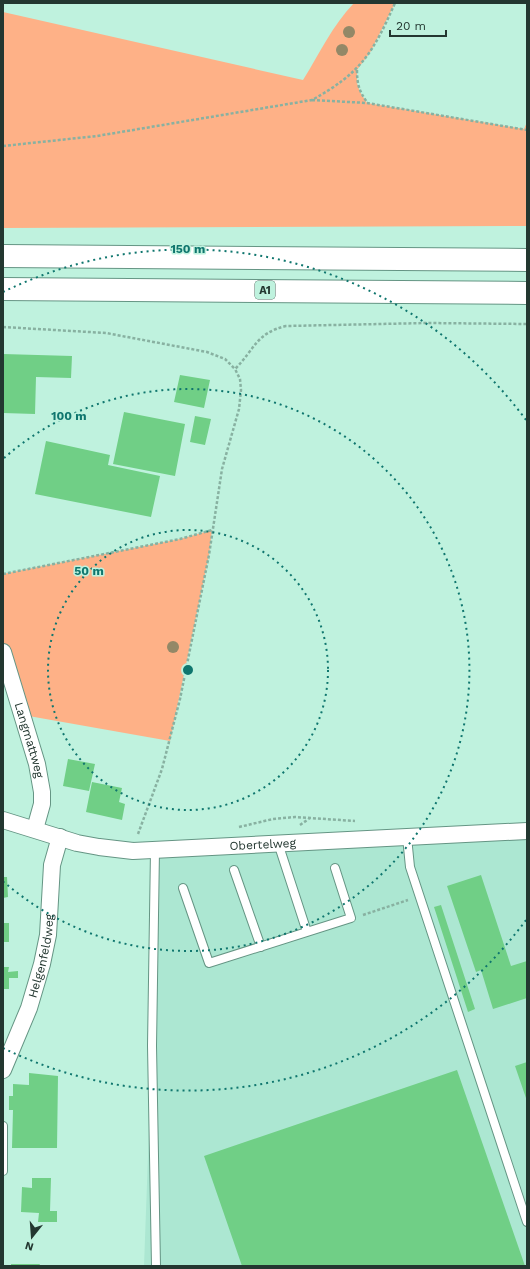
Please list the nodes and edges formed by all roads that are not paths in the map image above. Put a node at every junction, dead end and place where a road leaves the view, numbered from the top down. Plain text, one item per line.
1 (3, 256) edge
2 (527, 260) edge
3 (3, 289) edge
4 (527, 293) edge
5 (3, 652) edge
6 (3, 820) edge
7 (35, 829) junction
8 (527, 831) edge
9 (60, 837) junction
10 (407, 837) junction
11 (278, 843) junction
12 (155, 850) junction
13 (335, 868) dead end
14 (234, 870) dead end
15 (184, 888) dead end
16 (307, 932) junction
17 (261, 947) junction
18 (3, 1070) edge
19 (3, 1126) edge
20 (3, 1171) edge
21 (527, 1222) edge
22 (156, 1266) edge

1 - 2 highway
3 - 4 highway, A1
5 - 7 street, Langmattweg
6 - 7 street, Obertelweg
7 - 9 street, Obertelweg
8 - 10 street, Obertelweg
9 - 12 street, Obertelweg
9 - 18 street, Helgenfeldweg
10 - 11 street, Obertelweg
10 - 21 lane
11 - 12 street, Obertelweg
11 - 16 lane
12 - 22 lane
13 - 16 lane
14 - 17 lane
15 - 17 lane
16 - 17 lane
19 - 20 lane

